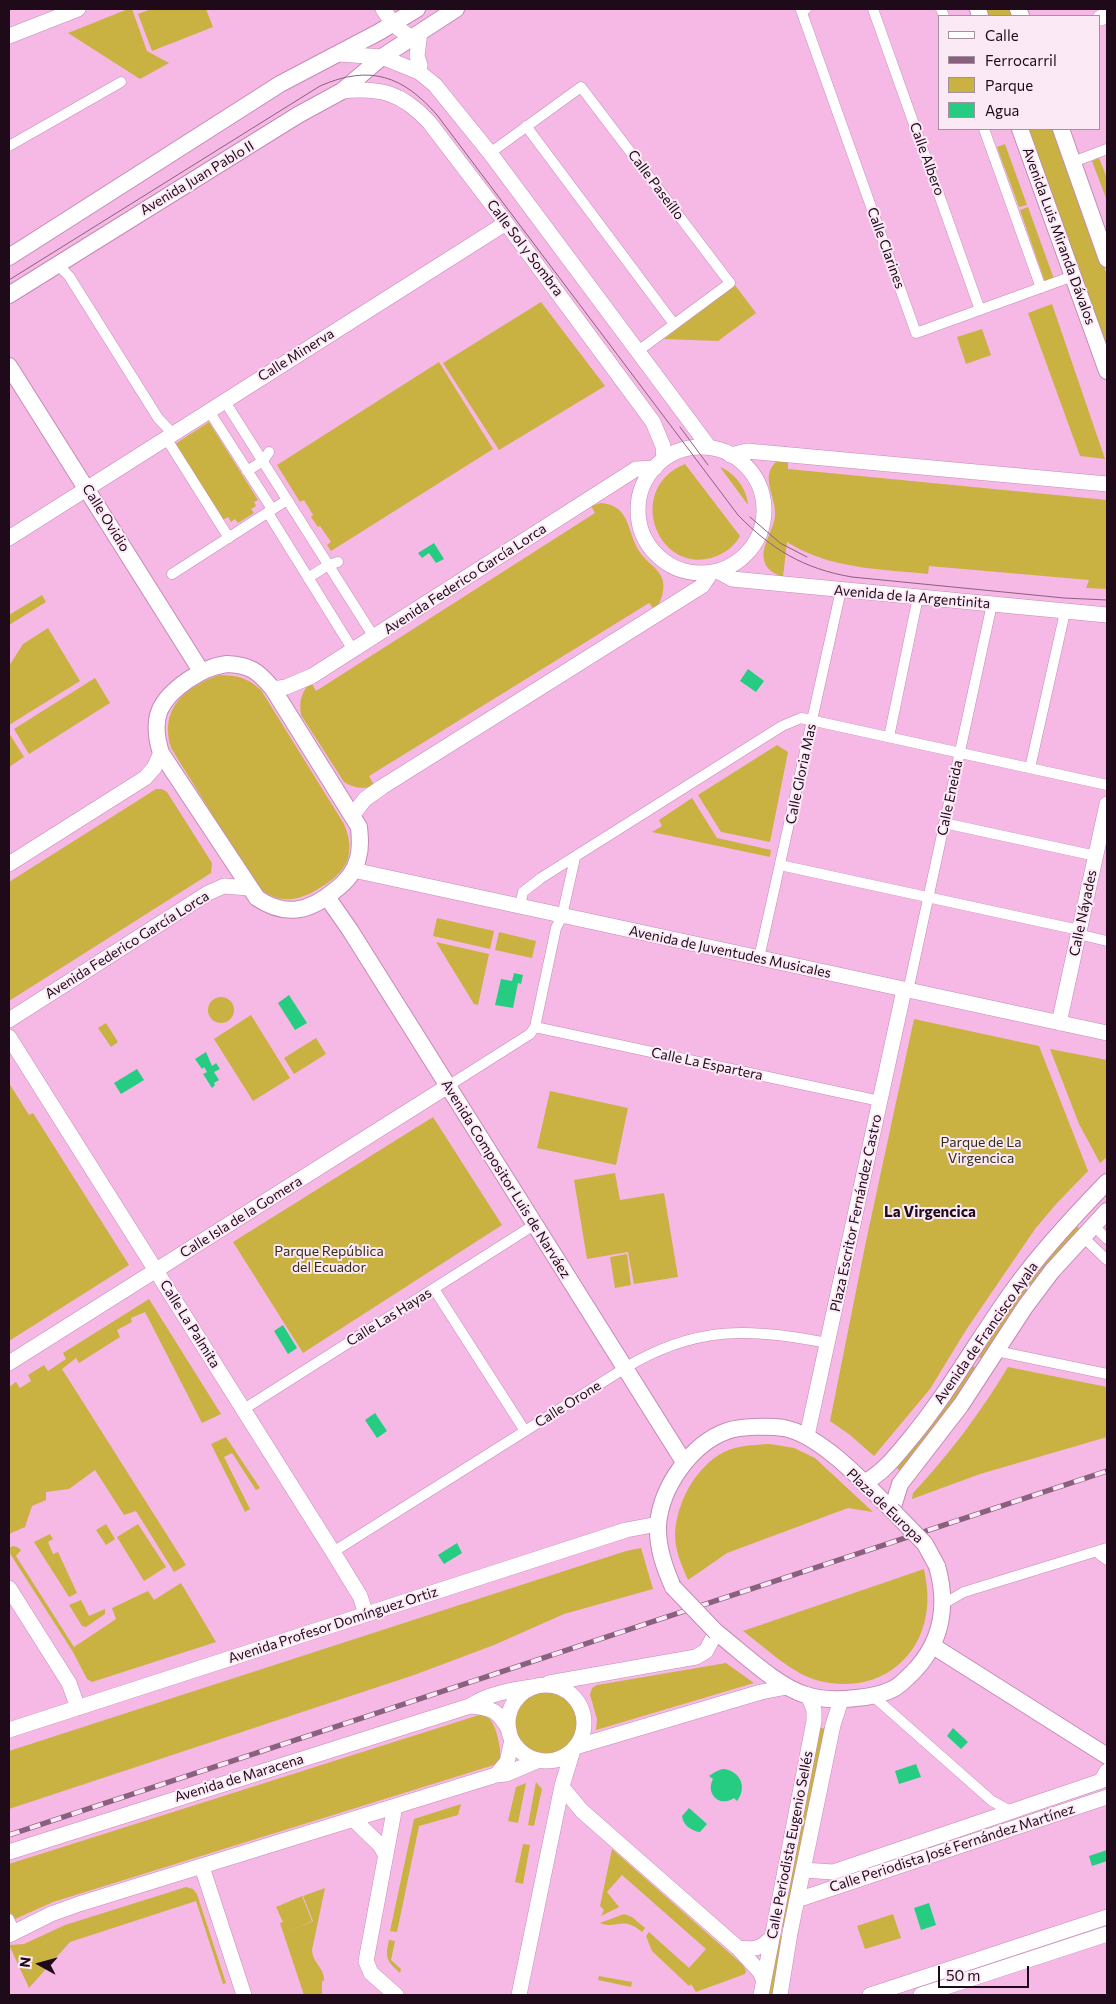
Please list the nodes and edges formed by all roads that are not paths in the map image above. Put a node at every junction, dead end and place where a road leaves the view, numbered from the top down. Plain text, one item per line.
1 (78, 9) edge
2 (379, 9) edge
3 (383, 9) edge
4 (417, 9) edge
5 (456, 9) edge
6 (806, 9) edge
7 (873, 9) edge
8 (393, 24) junction
9 (379, 32) junction
10 (416, 35) junction
11 (9, 36) edge
12 (339, 54) junction
13 (382, 57) junction
14 (419, 72) junction
15 (121, 82) dead end
16 (342, 91) junction
17 (526, 126) junction
18 (984, 130) edge
19 (1020, 130) edge
20 (1061, 130) edge
21 (9, 146) edge
22 (1107, 149) edge
23 (490, 153) junction
24 (1073, 162) junction
25 (506, 223) junction
26 (9, 257) edge
27 (1107, 259) edge
28 (56, 266) junction
29 (1073, 276) junction
30 (1041, 288) junction
31 (9, 294) edge
32 (980, 310) junction
33 (674, 324) junction
34 (638, 351) junction
35 (9, 366) edge
36 (1107, 372) edge
37 (224, 400) junction
38 (209, 411) junction
39 (170, 436) junction
40 (709, 447) junction
41 (269, 452) dead end
42 (730, 455) junction
43 (263, 461) junction
44 (659, 464) junction
45 (247, 471) junction
46 (1107, 484) edge
47 (87, 488) junction
48 (287, 500) junction
49 (270, 511) junction
50 (9, 538) edge
51 (229, 538) junction
52 (333, 564) junction
53 (715, 573) junction
54 (172, 574) dead end
55 (308, 578) junction
56 (841, 590) junction
57 (918, 598) junction
58 (992, 604) junction
59 (1065, 612) junction
60 (1107, 615) edge
61 (374, 636) junction
62 (353, 650) junction
63 (201, 671) junction
64 (273, 689) junction
65 (812, 720) junction
66 (889, 737) junction
67 (960, 752) junction
68 (161, 753) junction
69 (1030, 768) junction
70 (1107, 785) edge
71 (1107, 804) edge
72 (352, 816) junction
73 (944, 823) junction
74 (1096, 856) junction
75 (574, 858) junction
76 (9, 864) edge
77 (780, 865) junction
78 (353, 870) junction
79 (249, 888) junction
80 (327, 897) junction
81 (928, 897) junction
82 (520, 906) junction
83 (562, 916) junction
84 (1079, 932) junction
85 (1107, 941) edge
86 (760, 958) junction
87 (906, 990) junction
88 (9, 1020) edge
89 (1059, 1023) junction
90 (535, 1027) junction
91 (1107, 1033) edge
92 (9, 1037) edge
93 (448, 1086) junction
94 (880, 1101) junction
95 (1107, 1182) edge
96 (1107, 1211) edge
97 (534, 1225) junction
98 (1088, 1231) junction
99 (1107, 1239) edge
100 (1107, 1260) edge
101 (156, 1270) junction
102 (434, 1289) junction
103 (828, 1343) junction
104 (996, 1351) junction
105 (9, 1363) edge
106 (625, 1368) junction
107 (1107, 1374) edge
108 (244, 1409) junction
109 (525, 1431) junction
110 (807, 1436) junction
111 (684, 1462) junction
112 (864, 1483) junction
113 (892, 1510) junction
114 (658, 1524) junction
115 (1103, 1549) edge
116 (333, 1552) junction
117 (1107, 1560) edge
118 (9, 1588) edge
119 (944, 1604) junction
120 (366, 1614) junction
121 (716, 1632) junction
122 (933, 1646) junction
123 (538, 1686) junction
124 (787, 1687) junction
125 (808, 1696) junction
126 (873, 1696) junction
127 (840, 1700) junction
128 (470, 1706) junction
129 (78, 1708) junction
130 (9, 1730) edge
131 (510, 1735) junction
132 (574, 1749) junction
133 (1107, 1756) edge
134 (541, 1760) junction
135 (1107, 1771) edge
136 (496, 1775) junction
137 (562, 1786) junction
138 (1107, 1797) edge
139 (992, 1801) junction
140 (395, 1806) junction
141 (582, 1811) junction
142 (1012, 1812) junction
143 (992, 1818) junction
144 (353, 1819) junction
145 (554, 1825) junction
146 (9, 1852) edge
147 (386, 1856) junction
148 (202, 1867) junction
149 (803, 1870) junction
150 (798, 1900) junction
151 (1107, 1917) edge
152 (11, 1929) edge
153 (1107, 1934) edge
154 (771, 1938) junction
155 (738, 1948) junction
156 (763, 1980) junction
157 (244, 1995) edge
158 (396, 1995) edge
159 (519, 1995) edge
160 (761, 1995) edge
161 (780, 1995) edge
162 (870, 1995) edge
163 (921, 1995) edge

1 - 11 main road
2 - 9 main road
3 - 8 main road
4 - 8 main road
5 - 10 main road, Avenida Juan Pablo II
6 - 32 street, Calle Clarines
7 - 32 street, Calle Albero
8 - 9 main road
8 - 10 main road
9 - 12 main road
10 - 13 main road, Avenida Juan Pablo II
10 - 14 main road
12 - 13 main road
12 - 26 main road
13 - 14 main road, Calle Sol y Sombra
13 - 16 main road, Avenida Juan Pablo II
14 - 23 main road, Calle Sol y Sombra
15 - 21 street
16 - 25 main road, Calle Sol y Sombra
16 - 28 main road, Avenida Juan Pablo II
17 - 23 street, Calle Paseíllo
17 - 33 street
17 - 33 street, Calle Paseíllo
18 - 30 street
19 - 29 main road, Avenida Luis Miranda Dávalos
20 - 24 main road
22 - 24 street
23 - 34 main road, Calle Sol y Sombra
24 - 27 main road
25 - 37 main road, Calle Minerva
25 - 44 main road, Calle Sol y Sombra
28 - 31 main road, Avenida Juan Pablo II
28 - 39 street
29 - 30 street, Calle Clarines
29 - 36 main road, Avenida Luis Miranda Dávalos
30 - 32 street, Calle Clarines
33 - 34 street, Calle Paseíllo
34 - 40 main road, Calle Sol y Sombra
35 - 47 main road, Calle Ovidio
37 - 38 main road, Calle Minerva
37 - 43 street
38 - 39 main road, Calle Minerva
38 - 45 street
39 - 47 main road, Calle Minerva
39 - 51 street
40 - 42 main road
40 - 44 main road
41 - 43 street
42 - 46 main road
42 - 53 main road
43 - 45 street
43 - 48 street
44 - 53 main road
44 - 61 main road, Avenida Federico García Lorca
45 - 49 street
47 - 50 main road, Calle Minerva
47 - 63 main road, Calle Ovidio
48 - 49 street
48 - 52 street
49 - 51 street
49 - 55 street
51 - 54 street
52 - 55 street
52 - 61 street
53 - 56 main road, Avenida de la Argentinita
53 - 72 main road
55 - 62 street
56 - 57 main road, Avenida de la Argentinita
56 - 65 street, Calle Gloria Mas
57 - 58 main road, Avenida de la Argentinita
57 - 66 street
58 - 59 main road, Avenida de la Argentinita
58 - 67 street, Calle Eneida
59 - 60 main road, Avenida de la Argentinita
59 - 69 street
61 - 62 main road, Avenida Federico García Lorca
62 - 64 main road, Avenida Federico García Lorca
63 - 64 main road
63 - 68 main road
64 - 72 main road
65 - 66 street
65 - 75 street
65 - 77 street, Calle Gloria Mas
66 - 67 street
67 - 69 street
67 - 73 street, Calle Eneida
68 - 76 main road
68 - 79 main road
69 - 70 street
71 - 74 main road, Calle Náyades
72 - 78 main road
73 - 74 street
73 - 81 street, Calle Eneida
74 - 84 main road, Calle Náyades
75 - 82 street
75 - 83 street
77 - 81 street
77 - 86 street, Calle Gloria Mas
78 - 80 main road
78 - 82 main road, Avenida de Juventudes Musicales
79 - 80 main road
79 - 88 main road, Avenida Federico García Lorca
80 - 93 main road, Avenida Compositor Luis de Narváez
81 - 84 street
81 - 87 street, Calle Eneida
82 - 83 main road, Avenida de Juventudes Musicales
83 - 86 main road, Avenida de Juventudes Musicales
83 - 90 street
84 - 85 street
84 - 89 main road, Calle Náyades
86 - 87 main road, Avenida de Juventudes Musicales
87 - 89 main road, Avenida de Juventudes Musicales
87 - 94 main road, Plaza Escritor Fernández Castro
89 - 91 main road, Avenida de Juventudes Musicales
90 - 93 street
90 - 94 street, Calle La Espartera
92 - 101 main road, Calle La Palmita
93 - 97 main road, Avenida Compositor Luis de Narváez
93 - 101 main road, Calle Isla de la Gomera
94 - 103 main road, Plaza Escritor Fernández Castro
95 - 112 main road, Avenida de Francisco Ayala
96 - 98 main road, Avenida de Francisco Ayala
97 - 102 street, Calle Las Hayas
97 - 106 main road, Avenida Compositor Luis de Narváez
98 - 99 street
98 - 100 street
98 - 104 main road, Avenida de Francisco Ayala
101 - 105 main road, Calle Isla de la Gomera
101 - 108 main road, Calle La Palmita
102 - 108 street, Calle Las Hayas
102 - 109 street
103 - 106 street, Calle Orone
103 - 110 main road, Plaza Escritor Fernández Castro
104 - 107 street
104 - 113 main road, Avenida de Francisco Ayala
106 - 109 street, Calle Orone
106 - 111 main road, Avenida Compositor Luis de Narváez
108 - 116 main road, Calle La Palmita
109 - 116 street, Calle Orone
110 - 111 main road, Plaza de Europa
110 - 112 main road, Plaza de Europa
111 - 114 main road, Plaza de Europa
112 - 113 main road, Plaza de Europa
113 - 119 main road, Plaza de Europa, bridge
114 - 120 main road, Avenida Profesor Domínguez Ortiz
114 - 121 main road, Plaza de Europa, bridge
115 - 117 street
115 - 119 street
116 - 120 main road, Calle La Palmita
118 - 129 main road
119 - 122 main road, Plaza de Europa
120 - 129 main road, Avenida Profesor Domínguez Ortiz
121 - 123 main road, Avenida de Maracena
121 - 124 main road, Plaza de Europa
122 - 126 main road, Plaza de Europa
122 - 133 main road
123 - 128 main road, Avenida de Maracena
123 - 131 main road
123 - 132 main road
124 - 125 main road, Plaza de Europa
124 - 132 main road
125 - 127 main road, Plaza de Europa
125 - 154 main road, Calle Periodista Eugenio Sellés
126 - 127 main road, Plaza de Europa
126 - 139 street
127 - 149 main road, Calle Periodista Eugenio Sellés
128 - 131 main road, Avenida de Maracena
128 - 146 main road, Avenida de Maracena
129 - 130 main road, Avenida Profesor Domínguez Ortiz
131 - 134 main road
131 - 136 main road
132 - 134 main road
132 - 137 main road
134 - 136 main road
134 - 137 main road
135 - 142 main road, Calle Periodista José Fernández Martínez
136 - 140 main road
137 - 141 main road
137 - 145 main road
138 - 150 main road, Calle Periodista José Fernández Martínez
139 - 142 street
139 - 143 street
140 - 144 main road
140 - 147 main road
141 - 145 main road
141 - 155 main road
142 - 143 main road, Calle Periodista José Fernández Martínez
143 - 149 main road, Calle Periodista José Fernández Martínez
144 - 147 main road
144 - 148 main road
145 - 159 main road
147 - 158 main road
148 - 152 main road
148 - 157 main road
149 - 150 main road, Calle Periodista Eugenio Sellés
150 - 161 main road, Calle Periodista Eugenio Sellés
151 - 162 main road
153 - 163 main road
154 - 155 main road
154 - 156 main road, Calle Periodista Eugenio Sellés
155 - 156 main road
156 - 160 main road, Calle Periodista Eugenio Sellés

